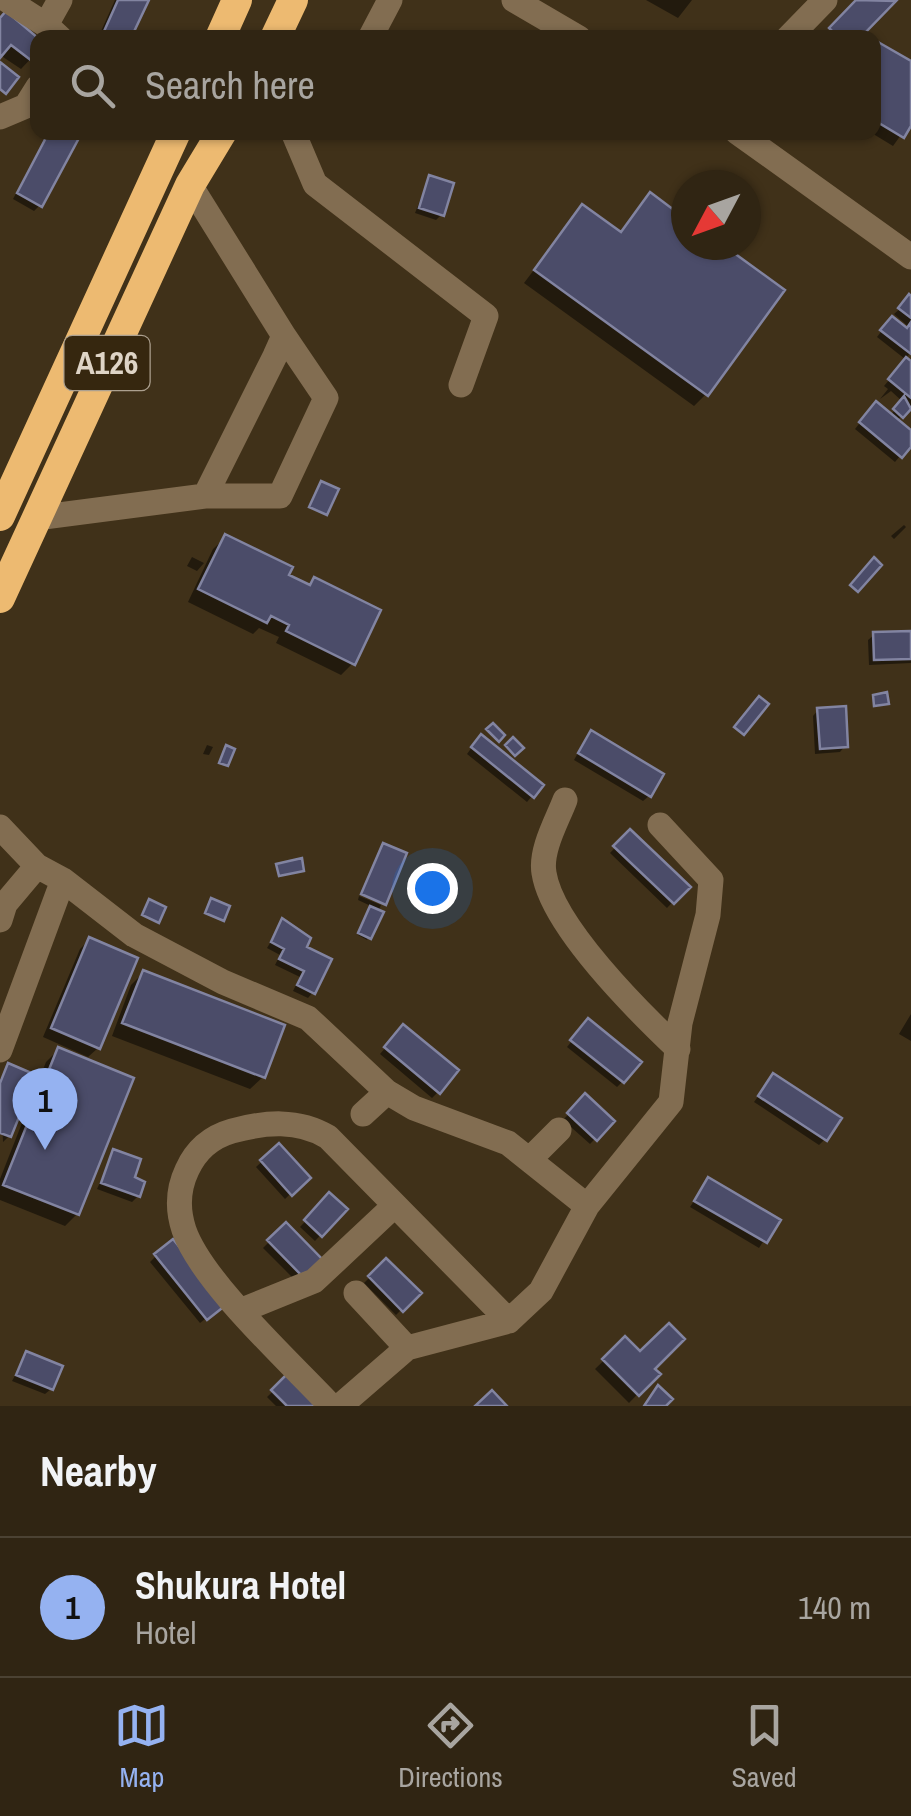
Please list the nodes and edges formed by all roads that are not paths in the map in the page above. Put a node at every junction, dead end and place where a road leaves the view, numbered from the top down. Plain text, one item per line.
1 (7, 0) edge
2 (60, 0) edge
3 (237, 0) edge
4 (293, 0) edge
5 (390, 0) edge
6 (514, 0) edge
7 (825, 0) edge
8 (52, 30) edge
9 (53, 30) edge
10 (224, 30) edge
11 (279, 30) edge
12 (374, 30) edge
13 (565, 30) edge
14 (796, 30) edge
15 (30, 100) edge
16 (0, 117) edge
17 (172, 140) edge
18 (217, 140) edge
19 (296, 140) edge
20 (748, 140) edge
21 (190, 185) junction
22 (911, 257) edge
23 (284, 336) junction
24 (461, 385) dead end
25 (206, 496) junction
26 (0, 516) edge
27 (36, 518) junction
28 (0, 598) edge
29 (565, 800) dead end
30 (660, 825) dead end
31 (0, 828) edge
32 (37, 866) junction
33 (63, 880) junction
34 (0, 920) edge
35 (1, 1047) edge
36 (678, 1049) junction
37 (387, 1092) junction
38 (363, 1114) dead end
39 (559, 1130) dead end
40 (530, 1160) junction
41 (394, 1206) junction
42 (587, 1206) junction
43 (356, 1293) dead end
44 (242, 1310) junction
45 (509, 1321) junction
46 (407, 1348) junction
47 (331, 1406) edge
48 (340, 1406) edge

1 - 8 street
2 - 9 street
3 - 10 highway
4 - 11 highway
5 - 12 street
6 - 13 street
7 - 14 street
15 - 16 street
17 - 26 highway, A126
18 - 21 highway, A126
19 - 24 street
20 - 22 street
21 - 23 street
21 - 27 highway, A126
23 - 25 street
23 - 25 street
25 - 27 street
27 - 28 highway, A126
29 - 36 street
30 - 36 street
31 - 32 street
32 - 33 street
32 - 34 street
33 - 35 street
33 - 37 street
36 - 42 street
37 - 38 street
37 - 40 street
39 - 40 street
40 - 42 street
41 - 44 street
41 - 44 street
41 - 45 street
42 - 45 street
43 - 46 street
44 - 47 street
45 - 46 street
46 - 48 street

